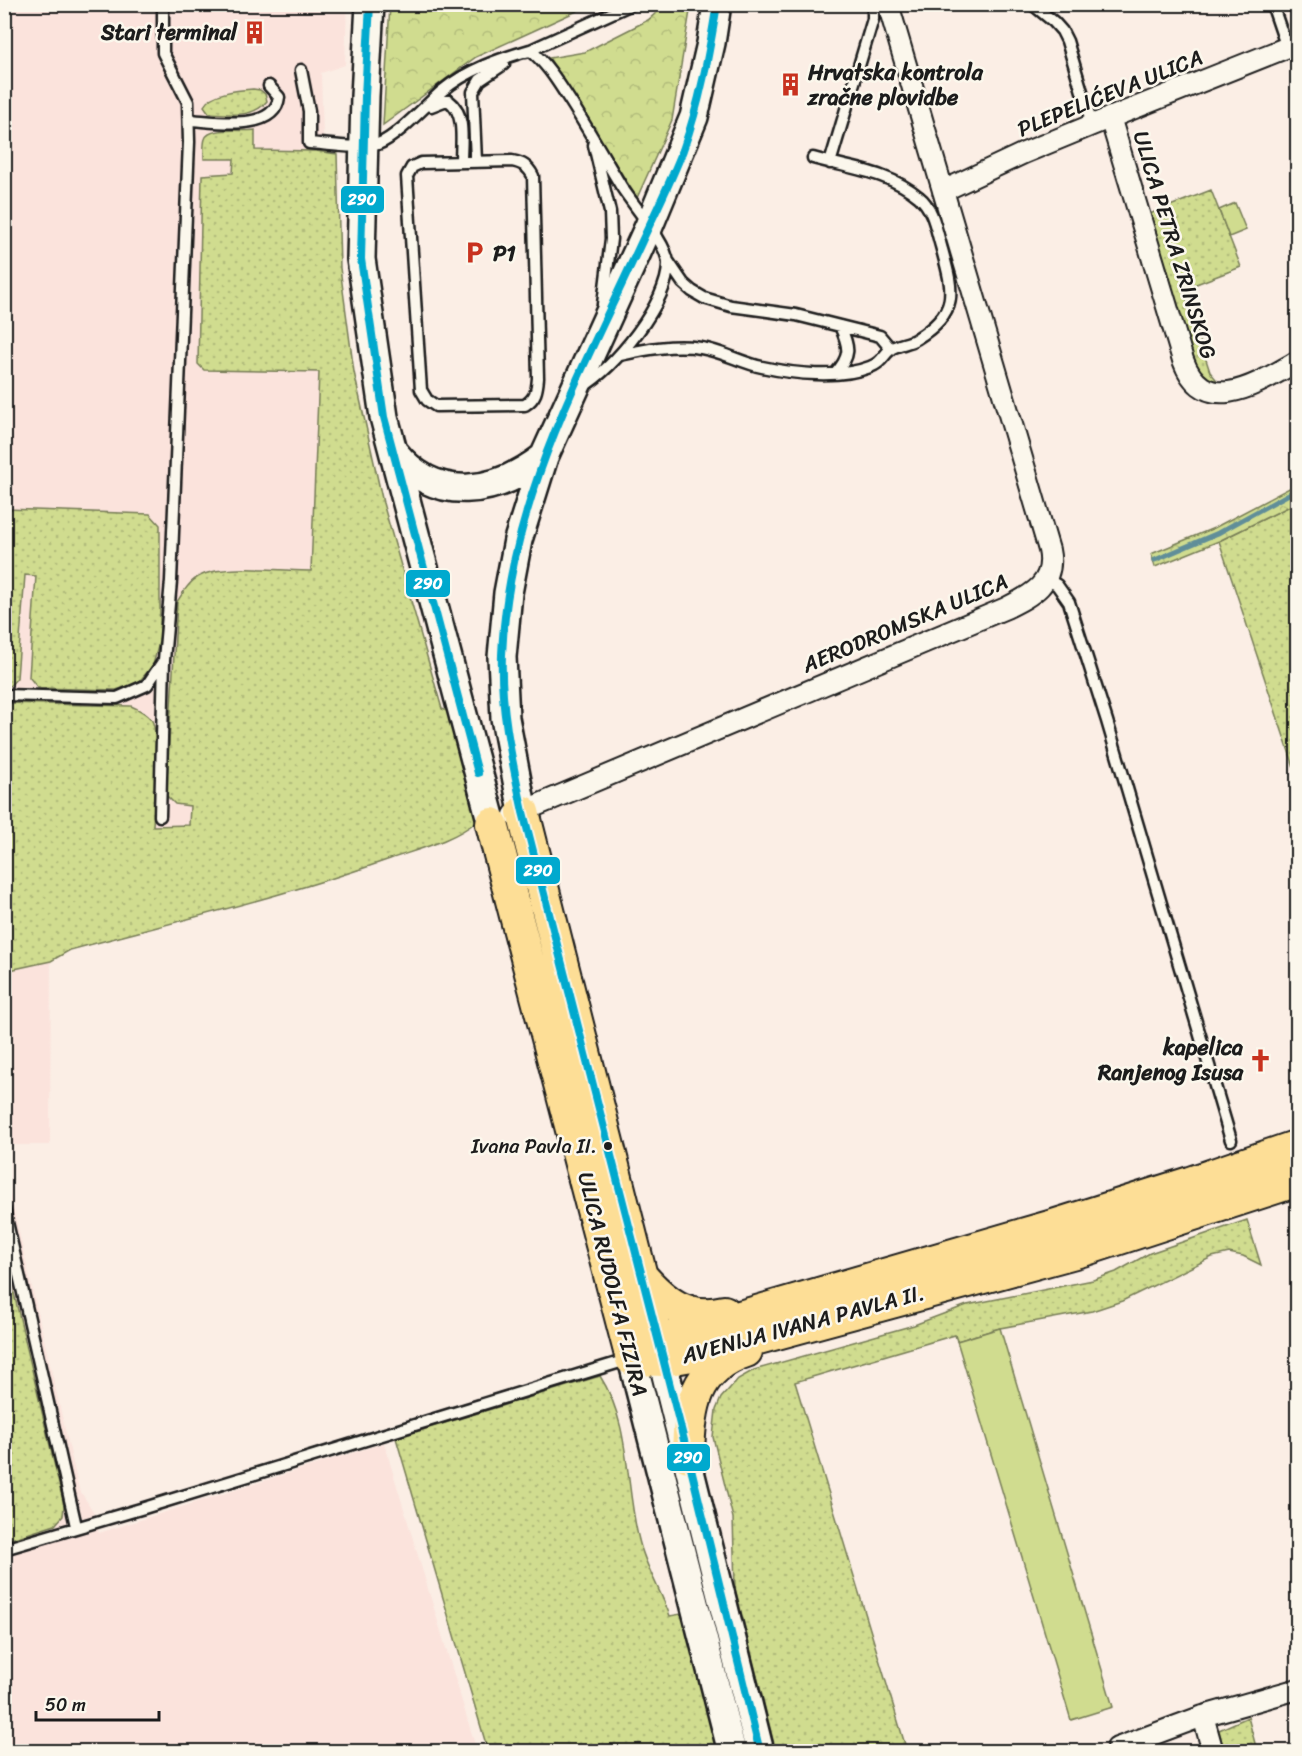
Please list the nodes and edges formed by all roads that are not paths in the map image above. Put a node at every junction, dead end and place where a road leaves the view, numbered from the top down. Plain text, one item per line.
1 (163, 4) edge
2 (632, 4) edge
3 (717, 4) edge
4 (873, 4) edge
5 (888, 4) edge
6 (1032, 4) edge
7 (1272, 4) edge
8 (364, 10) edge
9 (1292, 45) edge
10 (530, 50) junction
11 (301, 70) dead end
12 (269, 86) dead end
13 (425, 109) junction
14 (189, 120) junction
15 (1101, 121) junction
16 (591, 131) junction
17 (364, 146) junction
18 (813, 158) dead end
19 (461, 161) junction
20 (476, 161) junction
21 (830, 163) junction
22 (943, 191) junction
23 (649, 226) junction
24 (668, 261) junction
25 (840, 326) junction
26 (597, 340) junction
27 (891, 349) junction
28 (620, 355) junction
29 (1298, 361) edge
30 (834, 374) junction
31 (574, 392) junction
32 (394, 451) junction
33 (544, 457) junction
34 (1046, 579) junction
35 (164, 660) junction
36 (4, 695) edge
37 (523, 812) junction
38 (160, 816) dead end
39 (492, 824) junction
40 (1231, 1140) dead end
41 (1298, 1146) edge
42 (1298, 1180) edge
43 (4, 1209) edge
44 (641, 1276) junction
45 (790, 1315) junction
46 (661, 1352) junction
47 (632, 1359) junction
48 (688, 1456) junction
49 (76, 1526) junction
50 (4, 1548) edge
51 (1298, 1689) edge
52 (1203, 1716) junction
53 (1117, 1748) dead end
54 (732, 1752) edge
55 (760, 1752) edge
56 (1213, 1752) edge

1 - 14 lane
2 - 10 lane
3 - 23 street, ULICA RUDOLFA FIZIRA
4 - 21 lane
5 - 22 street
6 - 15 lane
7 - 9 lane
8 - 17 street, ULICA RUDOLFA FIZIRA
9 - 15 street, PLEPELIĆEVA ULICA
10 - 13 lane
10 - 16 lane
10 - 20 lane
11 - 17 lane
12 - 14 lane
13 - 17 lane
13 - 19 lane
14 - 35 lane
15 - 22 street, PLEPELIĆEVA ULICA
15 - 29 street, ULICA PETRA ZRINSKOG
16 - 23 lane
16 - 26 lane
17 - 32 street, ULICA RUDOLFA FIZIRA
18 - 21 lane
19 - 20 lane
19 - 20 lane
21 - 27 lane
22 - 34 street
23 - 24 lane
23 - 26 street, ULICA RUDOLFA FIZIRA
24 - 25 lane
24 - 28 lane
25 - 27 lane
25 - 30 lane
26 - 31 street, ULICA RUDOLFA FIZIRA
27 - 30 lane
28 - 30 lane
28 - 31 lane
31 - 33 street, ULICA RUDOLFA FIZIRA
32 - 33 street
32 - 39 street, ULICA RUDOLFA FIZIRA
33 - 37 street, ULICA RUDOLFA FIZIRA
34 - 37 street, AERODROMSKA ULICA
34 - 40 lane
35 - 36 lane
35 - 38 lane
37 - 39 street, AERODROMSKA ULICA
37 - 44 main road, ULICA RUDOLFA FIZIRA
39 - 47 main road, ULICA RUDOLFA FIZIRA
41 - 45 main road, AVENIJA IVANA PAVLA II.
42 - 45 main road, AVENIJA IVANA PAVLA II.
43 - 49 lane
44 - 45 main road
44 - 46 main road, ULICA RUDOLFA FIZIRA
45 - 46 main road, AVENIJA IVANA PAVLA II.
45 - 48 main road
46 - 47 main road, AVENIJA IVANA PAVLA II.
46 - 48 street, ULICA RUDOLFA FIZIRA
47 - 49 lane
47 - 54 street, ULICA RUDOLFA FIZIRA
48 - 55 street, ULICA RUDOLFA FIZIRA
49 - 50 lane
51 - 52 street
52 - 53 street
52 - 56 street

